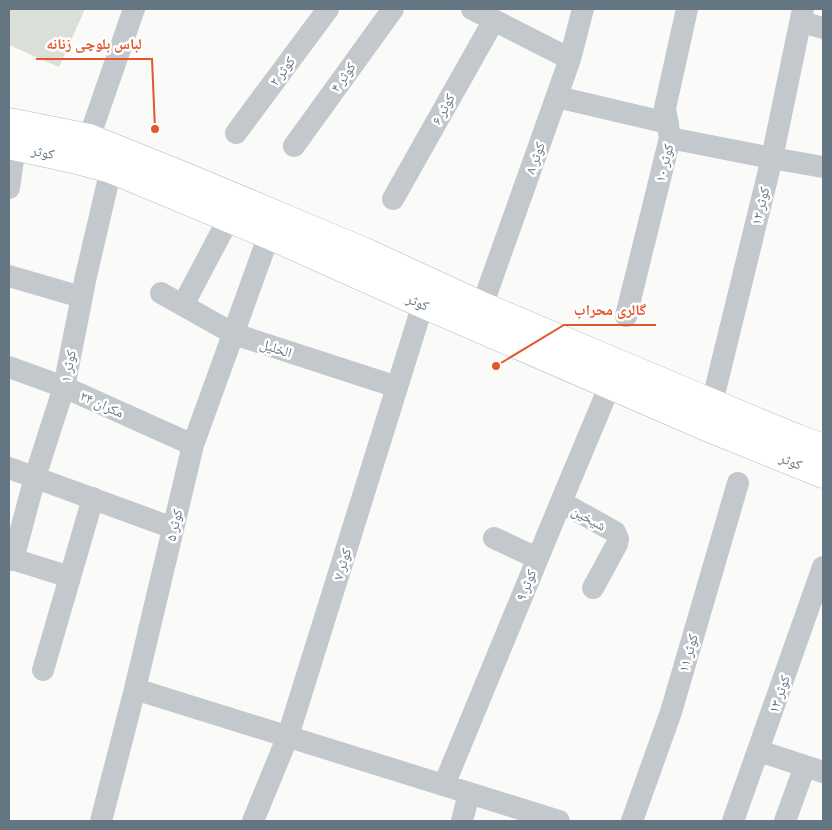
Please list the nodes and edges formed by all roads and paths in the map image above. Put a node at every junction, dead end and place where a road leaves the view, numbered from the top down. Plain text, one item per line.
1 (134, 9) edge
2 (328, 9) edge
3 (472, 9) edge
4 (584, 9) edge
5 (687, 9) edge
6 (388, 10) edge
7 (802, 15) edge
8 (494, 20) junction
9 (823, 28) edge
10 (570, 59) junction
11 (556, 97) junction
12 (669, 130) junction
13 (236, 133) dead end
14 (11, 138) edge
15 (89, 138) junction
16 (294, 146) dead end
17 (772, 158) junction
18 (823, 166) edge
19 (111, 169) junction
20 (9, 188) edge
21 (393, 199) dead end
22 (229, 218) junction
23 (269, 235) junction
24 (9, 276) edge
25 (161, 293) dead end
26 (82, 297) junction
27 (423, 304) junction
28 (184, 305) junction
29 (482, 306) junction
30 (626, 316) dead end
31 (234, 334) junction
32 (9, 366) edge
33 (610, 385) junction
34 (64, 387) junction
35 (397, 387) junction
36 (712, 403) junction
37 (193, 445) junction
38 (823, 448) edge
39 (9, 468) edge
40 (823, 474) edge
41 (35, 477) junction
42 (738, 483) dead end
43 (93, 498) junction
44 (560, 502) junction
45 (173, 528) junction
46 (494, 538) dead end
47 (537, 558) junction
48 (11, 559) edge
49 (823, 567) edge
50 (70, 577) junction
51 (593, 588) dead end
52 (44, 670) dead end
53 (135, 689) junction
54 (288, 736) junction
55 (759, 751) junction
56 (814, 769) edge
57 (444, 785) junction
58 (469, 793) junction
59 (102, 821) edge
60 (253, 821) edge
61 (462, 821) edge
62 (560, 821) edge
63 (632, 821) edge
64 (733, 821) edge
65 (785, 821) edge

1 - 15 street
2 - 13 street, کوثر ۲
3 - 8 street
4 - 10 street, کوثر ۸
5 - 12 street, کوثر ۱۰
6 - 16 street, کوثر ۴
7 - 9 street
7 - 17 street, کوثر ۱۲
8 - 10 street
8 - 21 street, کوثر ۶
10 - 11 street, کوثر ۸
11 - 12 street
11 - 29 street, کوثر ۸
12 - 17 street
12 - 30 street, کوثر ۱۰
14 - 15 main road, کوثر
14 - 19 main road, کوثر
14 - 20 street
15 - 29 main road, کوثر
17 - 18 street
17 - 36 street, کوثر ۱۲
19 - 22 main road, کوثر
19 - 26 street, کوثر ۱
22 - 23 main road, کوثر
22 - 28 street
23 - 27 main road, کوثر
23 - 31 street, کوثر ۵
24 - 26 street
25 - 28 street, الخلیل
26 - 34 street, کوثر ۱
27 - 33 main road, کوثر
27 - 35 street, کوثر ۷
28 - 31 street, الخلیل
29 - 36 main road, کوثر
31 - 35 street, الخلیل
31 - 37 street, کوثر ۵
32 - 34 street, مکران ۲۴
33 - 40 main road, کوثر
33 - 44 street, کوثر ۹
34 - 37 street, مکران ۲۴
34 - 41 street, کوثر ۱
35 - 54 street, کوثر ۷
36 - 38 main road, کوثر
37 - 45 street, کوثر ۵
39 - 41 street
41 - 43 street
41 - 48 street, کوثر ۱
42 - 63 street, کوثر ۱۱
43 - 45 street
43 - 50 street
44 - 47 street, کوثر ۹
44 - 51 street, شیخین
45 - 53 street, کوثر ۵
46 - 47 street
47 - 57 street, کوثر ۹
48 - 50 street
49 - 55 street, کوثر ۱۳
50 - 52 street
53 - 54 street
53 - 59 street, کوثر ۵
54 - 57 street
54 - 60 street, کوثر ۷
55 - 56 street
55 - 64 street, کوثر ۱۳
56 - 65 street
57 - 58 street
58 - 61 street
58 - 62 street

